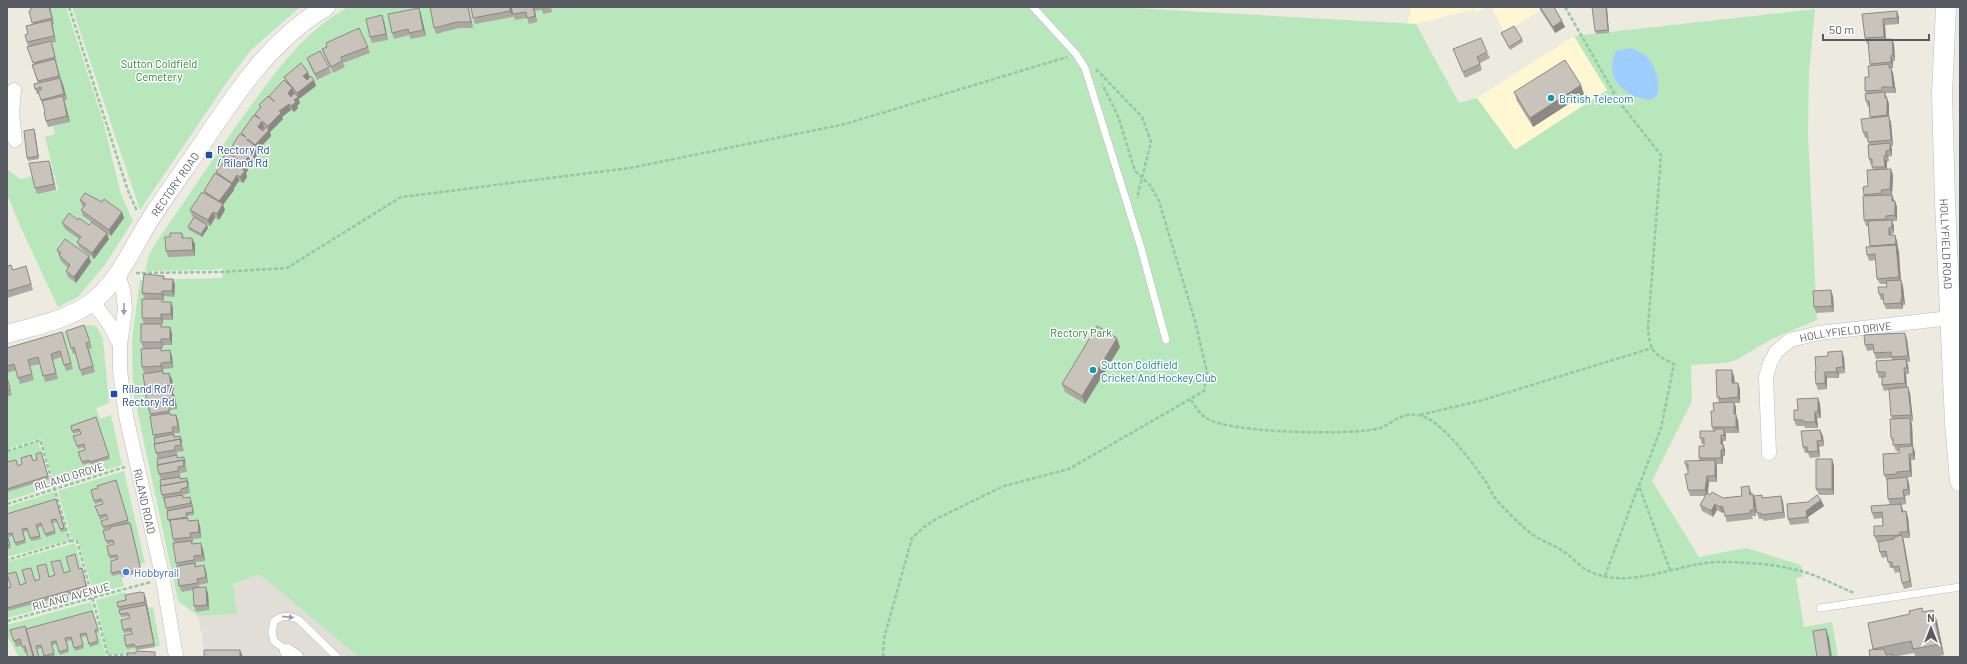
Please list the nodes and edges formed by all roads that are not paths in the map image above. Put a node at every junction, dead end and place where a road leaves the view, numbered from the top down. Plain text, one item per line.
1 (326, 7) edge
2 (1034, 7) edge
3 (1946, 7) edge
4 (14, 90) dead end
5 (9, 114) edge
6 (15, 140) dead end
7 (118, 274) junction
8 (93, 302) junction
9 (1950, 318) junction
10 (7, 334) edge
11 (1166, 340) dead end
12 (120, 345) junction
13 (1769, 453) dead end
14 (1960, 481) edge
15 (1960, 587) edge
16 (1820, 608) dead end
17 (292, 654) edge
18 (176, 657) edge
19 (337, 657) edge

1 - 7 street, RECTORY ROAD
2 - 11 lane
3 - 9 main road, HOLLYFIELD ROAD
4 - 5 street
5 - 6 street
7 - 8 street, RECTORY ROAD
7 -> 12 street, RILAND ROAD
8 - 10 street, RECTORY ROAD
8 - 12 street, RILAND ROAD
9 - 13 street, HOLLYFIELD DRIVE
9 - 14 main road, HOLLYFIELD ROAD
12 - 18 street, RILAND ROAD
15 - 16 lane
17 -> 19 lane

